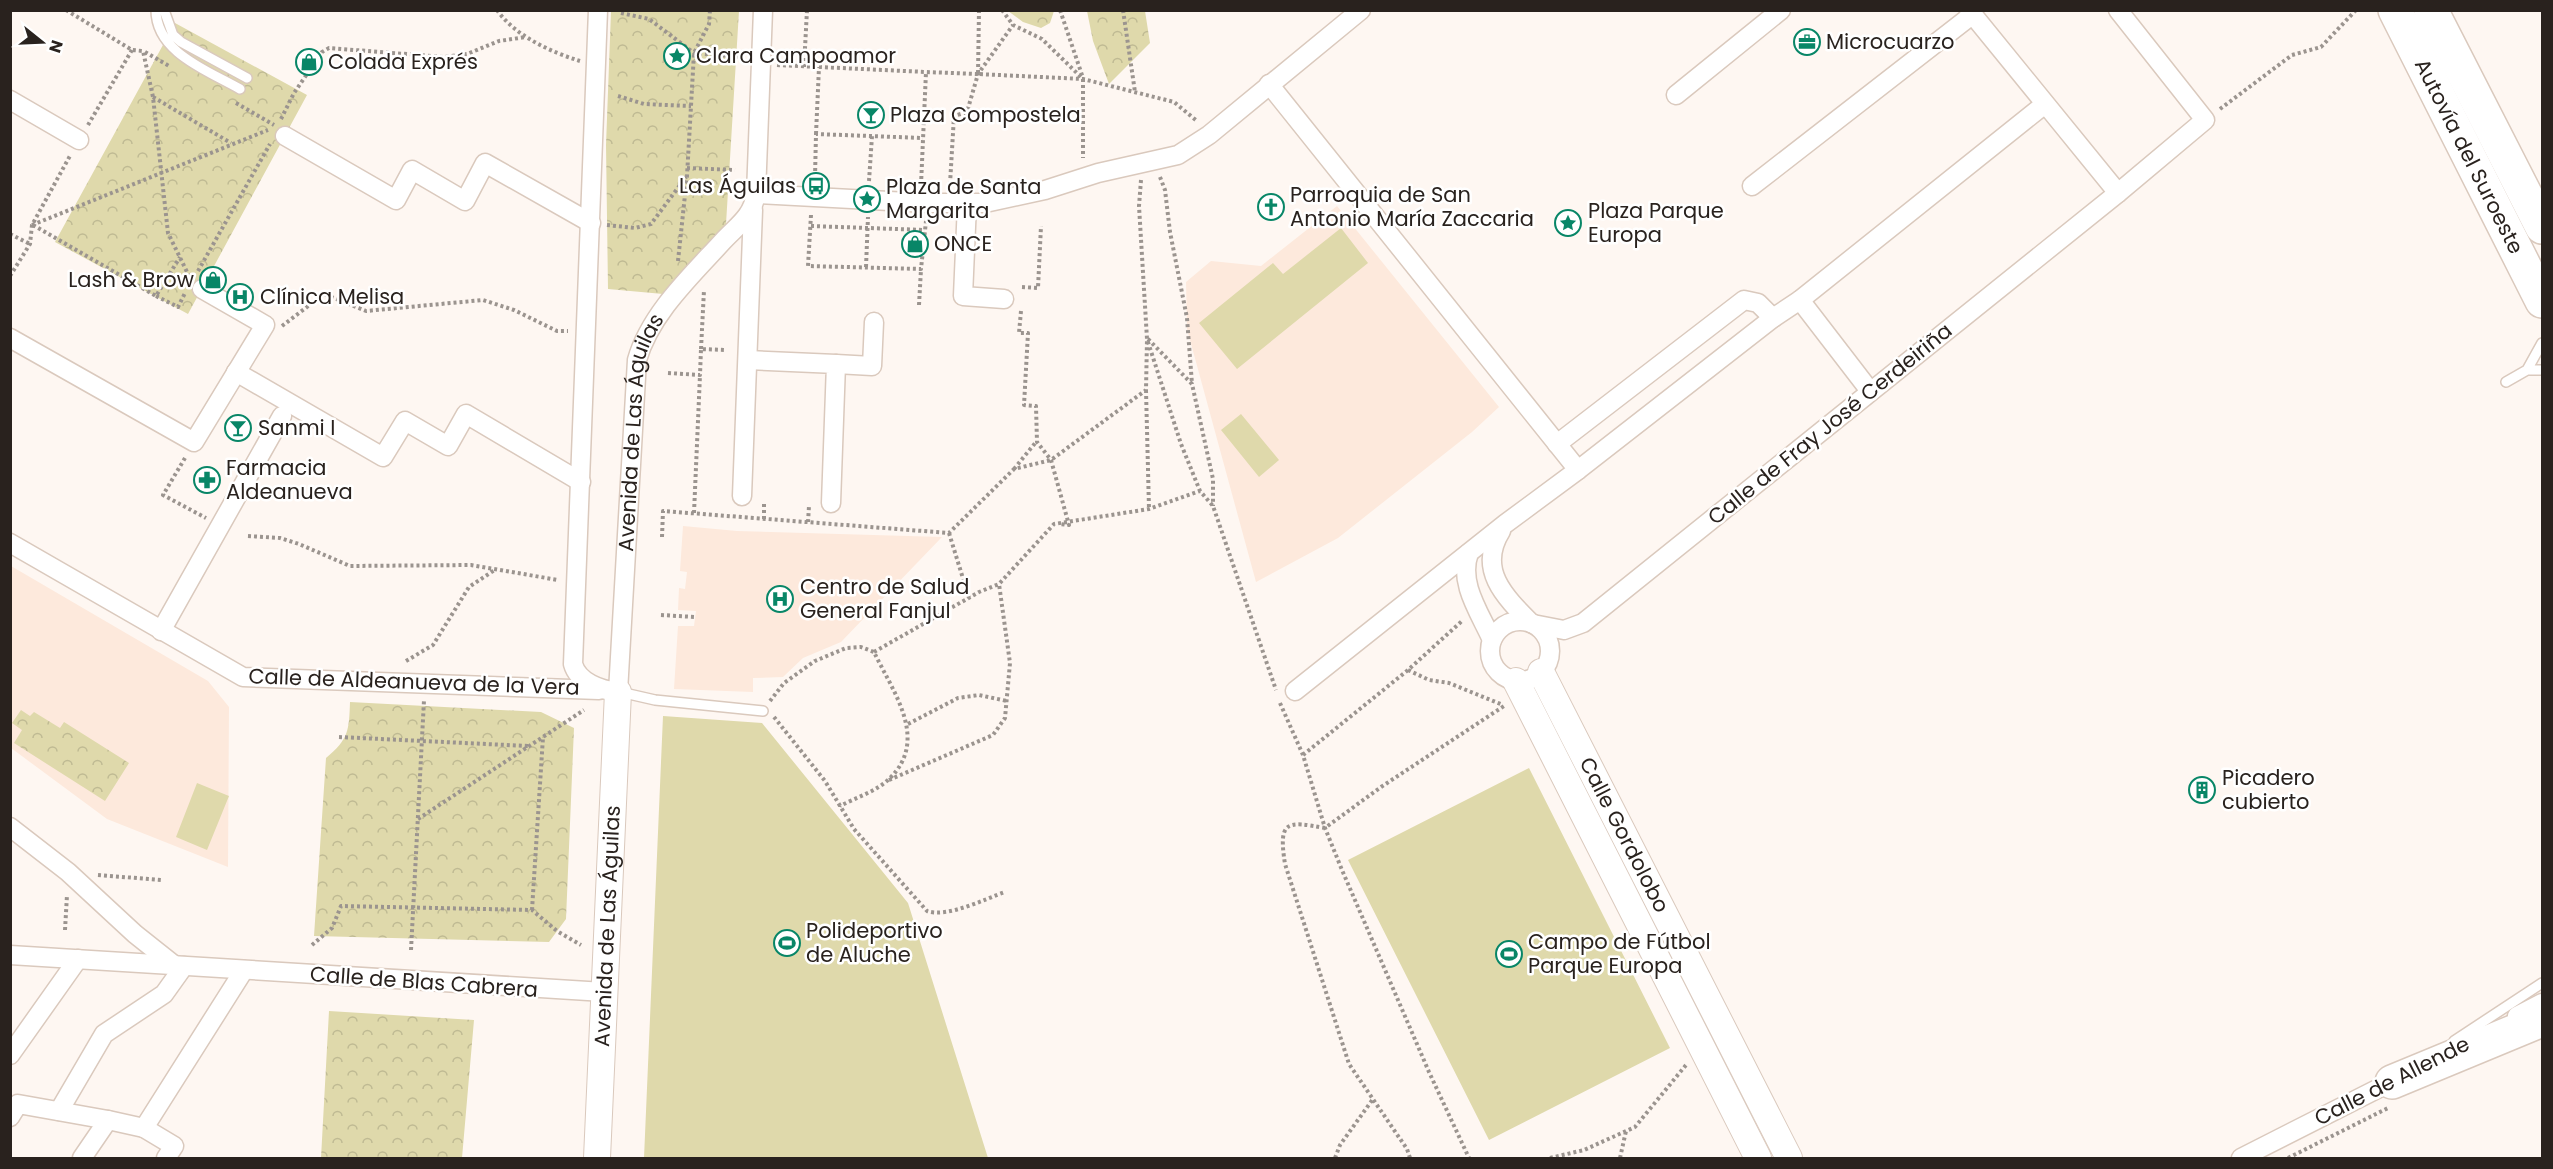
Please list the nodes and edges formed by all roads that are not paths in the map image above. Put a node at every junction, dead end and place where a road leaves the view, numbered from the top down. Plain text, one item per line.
1 (156, 10) edge
2 (164, 10) edge
3 (598, 10) edge
4 (764, 10) edge
5 (1361, 10) edge
6 (1781, 10) edge
7 (2118, 10) edge
8 (2395, 10) edge
9 (2431, 10) edge
10 (1971, 13) edge
11 (246, 78) dead end
12 (1269, 84) junction
13 (240, 89) dead end
14 (1676, 94) dead end
15 (10, 100) edge
16 (2045, 104) junction
17 (278, 134) road end
18 (79, 140) road end
19 (1752, 186) dead end
20 (2118, 194) junction
21 (755, 202) junction
22 (967, 204) junction
23 (2540, 219) edge
24 (596, 223) junction
25 (197, 285) road end
26 (1004, 299) dead end
27 (1800, 300) junction
28 (2542, 301) edge
29 (1773, 318) junction
30 (874, 322) dead end
31 (10, 338) edge
32 (2542, 344) edge
33 (748, 360) junction
34 (836, 364) junction
35 (2527, 370) junction
36 (2542, 370) edge
37 (236, 372) junction
38 (2506, 382) dead end
39 (1870, 391) junction
40 (282, 416) dead end
41 (1557, 444) junction
42 (1578, 470) junction
43 (581, 482) junction
44 (742, 496) dead end
45 (831, 503) dead end
46 (1505, 524) junction
47 (10, 543) edge
48 (1469, 552) junction
49 (1532, 624) junction
50 (161, 632) junction
51 (1492, 640) junction
52 (1541, 672) junction
53 (612, 691) junction
54 (1295, 691) dead end
55 (1514, 693) junction
56 (763, 711) road end
57 (10, 827) edge
58 (10, 848) edge
59 (37, 849) junction
60 (10, 955) edge
61 (78, 959) junction
62 (179, 966) junction
63 (244, 970) junction
64 (2542, 983) edge
65 (604, 992) junction
66 (2542, 1002) edge
67 (2542, 1020) edge
68 (10, 1055) edge
69 (2392, 1082) junction
70 (13, 1108) edge
71 (59, 1111) junction
72 (108, 1120) junction
73 (144, 1128) junction
74 (82, 1158) edge
75 (166, 1158) edge
76 (597, 1158) edge
77 (1758, 1158) edge
78 (1789, 1158) edge
79 (2241, 1158) edge

1 - 13 lane
2 - 11 lane
3 - 24 street
4 - 21 street
5 - 12 street
6 - 14 street
7 - 20 street, Calle de Fray José Cerdeiriña
8 - 28 highway, Autovía del Suroeste
9 - 23 highway, Autovía del Suroeste
10 - 16 street
10 - 19 street
12 - 22 street
12 - 41 street
15 - 18 street
16 - 20 street
16 - 27 street
17 - 24 street
20 - 39 street, Calle de Fray José Cerdeiriña
21 - 22 street
21 - 33 street
21 - 53 street, Avenida de Las Águilas
22 - 26 street
24 - 43 street
25 - 37 street
27 - 29 street
27 - 39 street
29 - 41 street
29 - 42 street
30 - 34 street
31 - 37 street
32 - 35 lane
33 - 34 street
33 - 44 street
34 - 45 street
35 - 36 lane
35 - 38 lane
37 - 43 street
39 - 49 street, Calle de Fray José Cerdeiriña
40 - 50 street
41 - 42 street
42 - 46 street
43 - 53 street
46 - 48 street
46 - 49 street
47 - 50 street, Calle de Aldeanueva de la Vera
48 - 51 street
48 - 54 street
49 - 51 street
49 - 52 street
50 - 53 street, Calle de Aldeanueva de la Vera
51 - 55 street
52 - 55 street
52 - 78 street, Calle Gordolobo
53 - 56 lane
53 - 65 street, Avenida de Las Águilas
55 - 77 street, Calle Gordolobo
57 - 59 street
58 - 59 street
59 - 62 street
60 - 61 street, Calle de Blas Cabrera
61 - 62 street, Calle de Blas Cabrera
61 - 68 street
62 - 63 street, Calle de Blas Cabrera
62 - 71 street
63 - 65 street, Calle de Blas Cabrera
63 - 73 street
64 - 69 lane
65 - 76 street, Avenida de Las Águilas
66 - 69 street, Calle de Allende
67 - 69 highway
69 - 79 street, Calle de Allende
70 - 71 street
71 - 72 street
72 - 73 street
72 - 74 street
73 - 75 street

